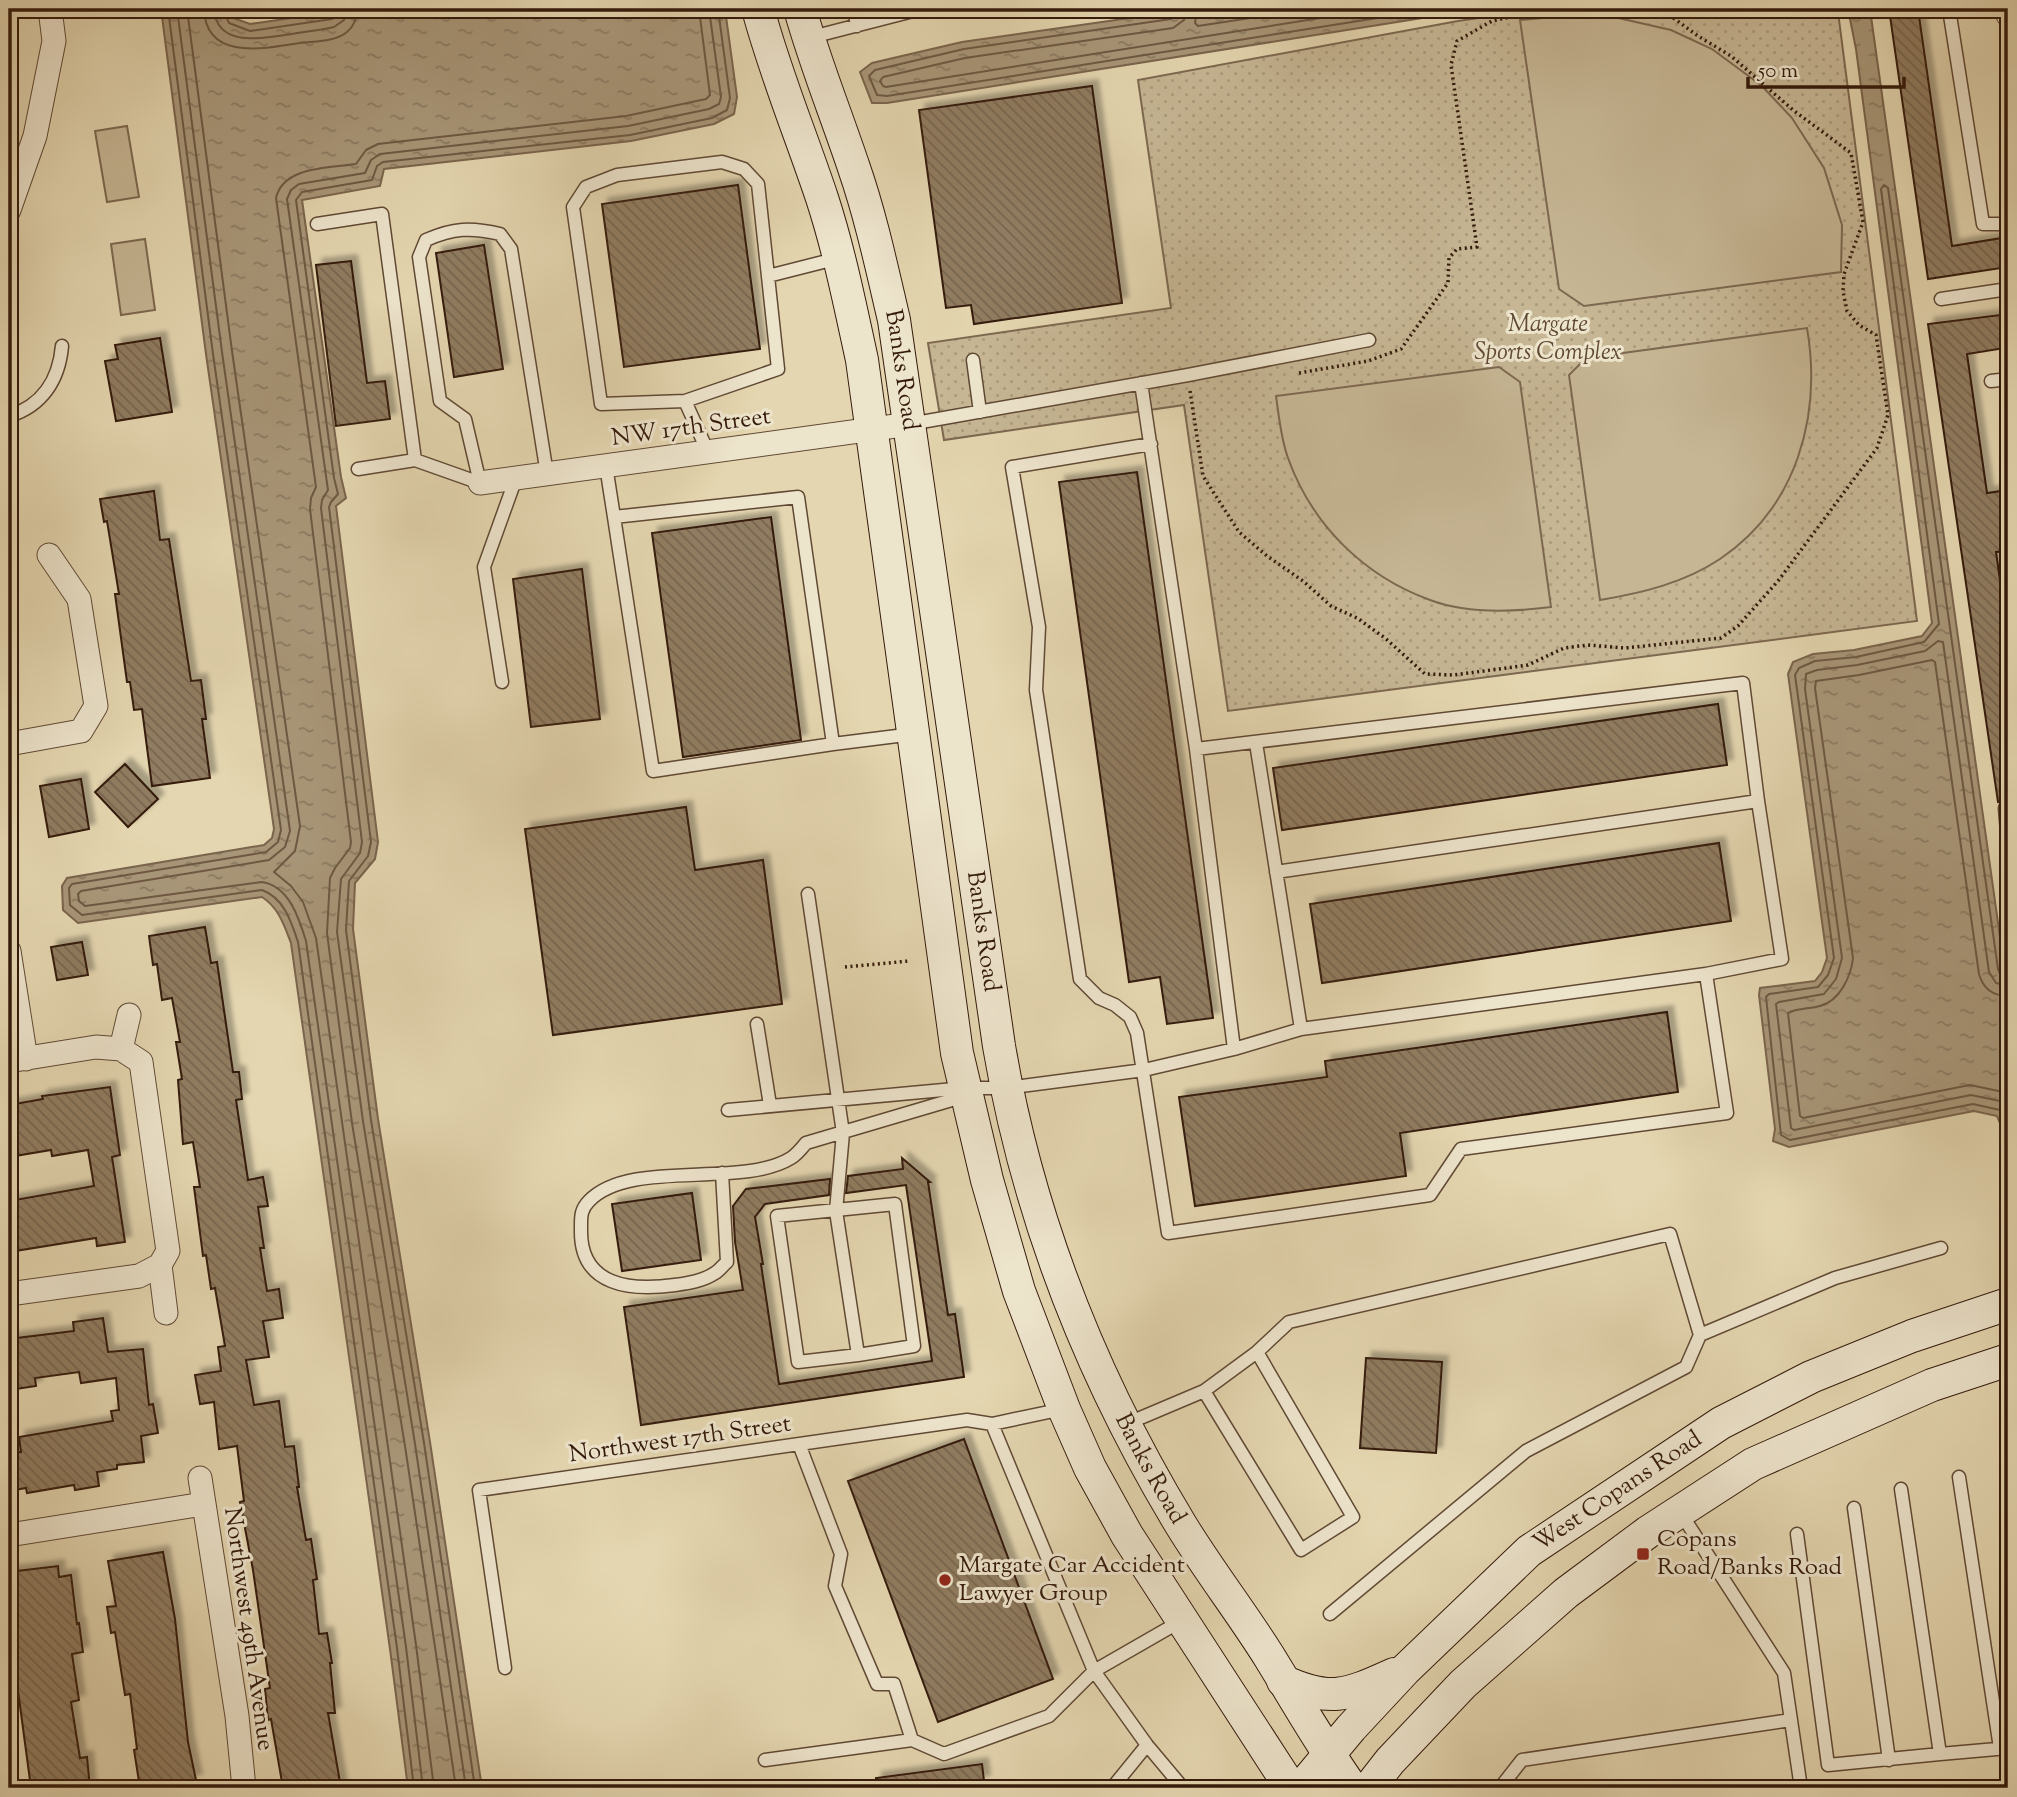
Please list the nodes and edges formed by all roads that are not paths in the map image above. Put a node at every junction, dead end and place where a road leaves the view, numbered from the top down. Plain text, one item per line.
1 (50, 9) edge
2 (758, 9) edge
3 (854, 9) edge
4 (929, 9) edge
5 (1949, 9) edge
6 (2006, 9) edge
7 (913, 10) edge
8 (2008, 15) edge
9 (804, 23) edge
10 (857, 26) junction
11 (9, 210) edge
12 (317, 224) dead end
13 (2008, 224) edge
14 (839, 258) junction
15 (768, 276) junction
16 (2008, 289) edge
17 (1941, 299) dead end
18 (1369, 340) dead end
19 (62, 346) dead end
20 (973, 360) dead end
21 (2008, 379) edge
22 (1991, 381) dead end
23 (1141, 383) junction
24 (685, 401) junction
25 (980, 412) junction
26 (9, 416) edge
27 (910, 424) junction
28 (871, 430) junction
29 (1151, 444) junction
30 (708, 452) junction
31 (415, 460) junction
32 (606, 466) junction
33 (358, 468) dead end
34 (547, 474) junction
35 (516, 478) junction
36 (480, 483) junction
37 (614, 517) junction
38 (49, 555) dead end
39 (502, 681) dead end
40 (913, 734) junction
41 (1256, 743) junction
42 (9, 744) edge
43 (832, 744) junction
44 (1196, 749) junction
45 (1758, 801) junction
46 (2008, 807) edge
47 (2008, 844) edge
48 (1276, 872) junction
49 (808, 894) dead end
50 (9, 951) edge
51 (1706, 974) junction
52 (129, 1015) dead end
53 (757, 1024) dead end
54 (1301, 1029) junction
55 (121, 1049) junction
56 (1234, 1049) junction
57 (17, 1060) edge
58 (1144, 1070) junction
59 (965, 1088) junction
60 (1006, 1088) junction
61 (838, 1101) junction
62 (770, 1105) junction
63 (728, 1110) dead end
64 (843, 1133) junction
65 (722, 1173) junction
66 (836, 1211) junction
67 (1941, 1248) dead end
68 (160, 1265) junction
69 (9, 1294) edge
70 (2008, 1304) edge
71 (166, 1313) dead end
72 (1700, 1335) junction
73 (1257, 1352) junction
74 (858, 1355) junction
75 (2008, 1360) edge
76 (1204, 1391) junction
77 (1064, 1409) junction
78 (992, 1424) junction
79 (1125, 1424) junction
80 (799, 1444) junction
81 (1959, 1477) dead end
82 (200, 1478) dead end
83 (1901, 1489) dead end
84 (203, 1504) junction
85 (1854, 1508) dead end
86 (1679, 1511) junction
87 (1797, 1534) dead end
88 (9, 1535) edge
89 (1330, 1614) dead end
90 (1181, 1621) junction
91 (505, 1668) dead end
92 (1405, 1670) junction
93 (1094, 1671) junction
94 (1283, 1681) junction
95 (1791, 1720) junction
96 (912, 1740) junction
97 (1147, 1745) junction
98 (2004, 1748) edge
99 (1940, 1754) junction
100 (1328, 1755) junction
101 (765, 1760) dead end
102 (1889, 1760) junction
103 (244, 1788) edge
104 (1112, 1788) edge
105 (1183, 1788) edge
106 (1291, 1788) edge
107 (1301, 1788) edge
108 (1352, 1788) edge
109 (1369, 1788) edge
110 (1500, 1788) edge
111 (1801, 1788) edge

1 - 11 street
2 - 14 street, Banks Road
3 - 10 lane
4 - 7 lane
5 - 13 lane
6 - 8 street
7 - 10 lane
9 - 10 lane
9 - 27 street, Banks Road
12 - 31 lane
14 - 15 lane
14 - 28 street, Banks Road
15 - 24 lane
15 - 24 lane
16 - 17 lane
18 - 23 lane
19 - 26 lane
20 - 25 lane
21 - 22 lane
23 - 25 lane
23 - 29 lane
24 - 30 lane
25 - 27 lane
27 - 28 street, NW 17th Street
27 - 60 street, Banks Road
28 - 30 street, NW 17th Street
28 - 40 street, Banks Road
29 - 44 lane
29 - 58 lane
30 - 32 street, NW 17th Street
31 - 33 lane
31 - 36 lane
32 - 34 street, NW 17th Street
32 - 37 lane
34 - 35 street, NW 17th Street
34 - 36 lane
35 - 36 street, NW 17th Street
35 - 39 lane
37 - 43 lane
37 - 43 lane
38 - 42 street
40 - 43 lane
40 - 59 street, Banks Road
41 - 44 lane
41 - 45 lane
41 - 48 lane
44 - 56 lane
45 - 48 lane
45 - 51 lane
46 - 47 lane
48 - 54 lane
49 - 61 lane
50 - 57 street
51 - 54 lane
51 - 58 lane
52 - 55 street
53 - 62 lane
54 - 56 lane
55 - 57 street
55 - 68 street
56 - 58 lane
58 - 60 lane
59 - 60 lane
59 - 61 lane
59 - 64 lane
59 - 77 street, Banks Road
60 - 79 street, Banks Road
61 - 62 lane
61 - 64 lane
62 - 63 lane
64 - 65 lane
64 - 66 lane
65 - 65 lane
66 - 74 lane
66 - 74 lane
66 - 74 lane
67 - 72 lane
68 - 69 street
68 - 71 street
70 - 92 street, West Copans Road
72 - 73 lane
72 - 89 lane
73 - 76 lane
73 - 76 lane
75 - 86 street, West Copans Road
76 - 79 lane
77 - 78 lane, Northwest 17th Street
77 - 90 street, Banks Road
78 - 80 lane, Northwest 17th Street
78 - 93 lane
79 - 94 street, Banks Road
80 - 91 lane, Northwest 17th Street
80 - 96 lane
81 - 98 lane
82 - 84 street, Northwest 49th Avenue
83 - 99 lane
84 - 88 street
84 - 103 street, Northwest 49th Avenue
85 - 102 lane
86 - 95 lane
86 - 109 street, West Copans Road
87 - 102 lane
90 - 93 lane
90 - 106 street, Banks Road
92 - 94 street
92 - 100 street, West Copans Road
93 - 96 lane
93 - 97 lane
94 - 100 street, Banks Road
95 - 110 lane
95 - 111 lane
96 - 101 lane
97 - 104 lane
97 - 105 lane
98 - 99 lane
99 - 102 lane
100 - 107 street, West Copans Road
100 - 108 street, Banks Road

